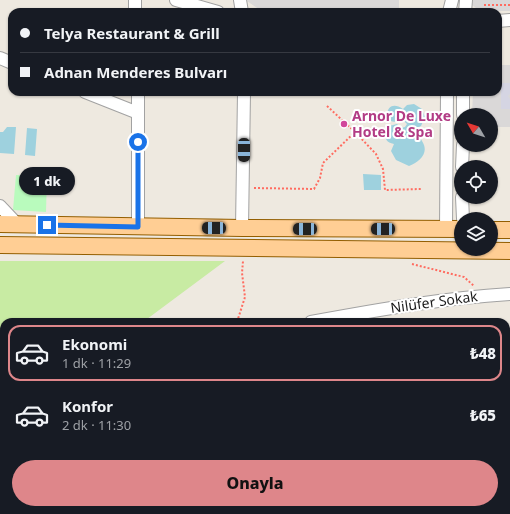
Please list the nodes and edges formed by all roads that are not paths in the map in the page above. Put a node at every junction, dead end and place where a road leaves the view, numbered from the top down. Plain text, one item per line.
1 (176, 0) edge
2 (204, 8) edge
3 (95, 96) edge
4 (138, 96) edge
5 (244, 96) edge
6 (447, 96) edge
7 (463, 96) edge
8 (463, 108) edge
9 (138, 113) junction
10 (0, 206) edge
11 (0, 224) edge
12 (16, 224) junction
13 (138, 227) junction
14 (242, 228) junction
15 (453, 229) edge
16 (498, 230) edge
17 (510, 230) edge
18 (0, 245) edge
19 (510, 251) edge
20 (510, 294) edge
21 (333, 318) edge

1 - 2 street
3 - 9 street
4 - 9 street
5 - 14 street
6 - 15 street
7 - 8 street
9 - 13 street
10 - 12 street
11 - 12 main road
12 - 13 main road
13 - 14 main road
14 - 15 main road
16 - 17 main road
18 - 19 main road
20 - 21 street, Nilüfer Sokak

